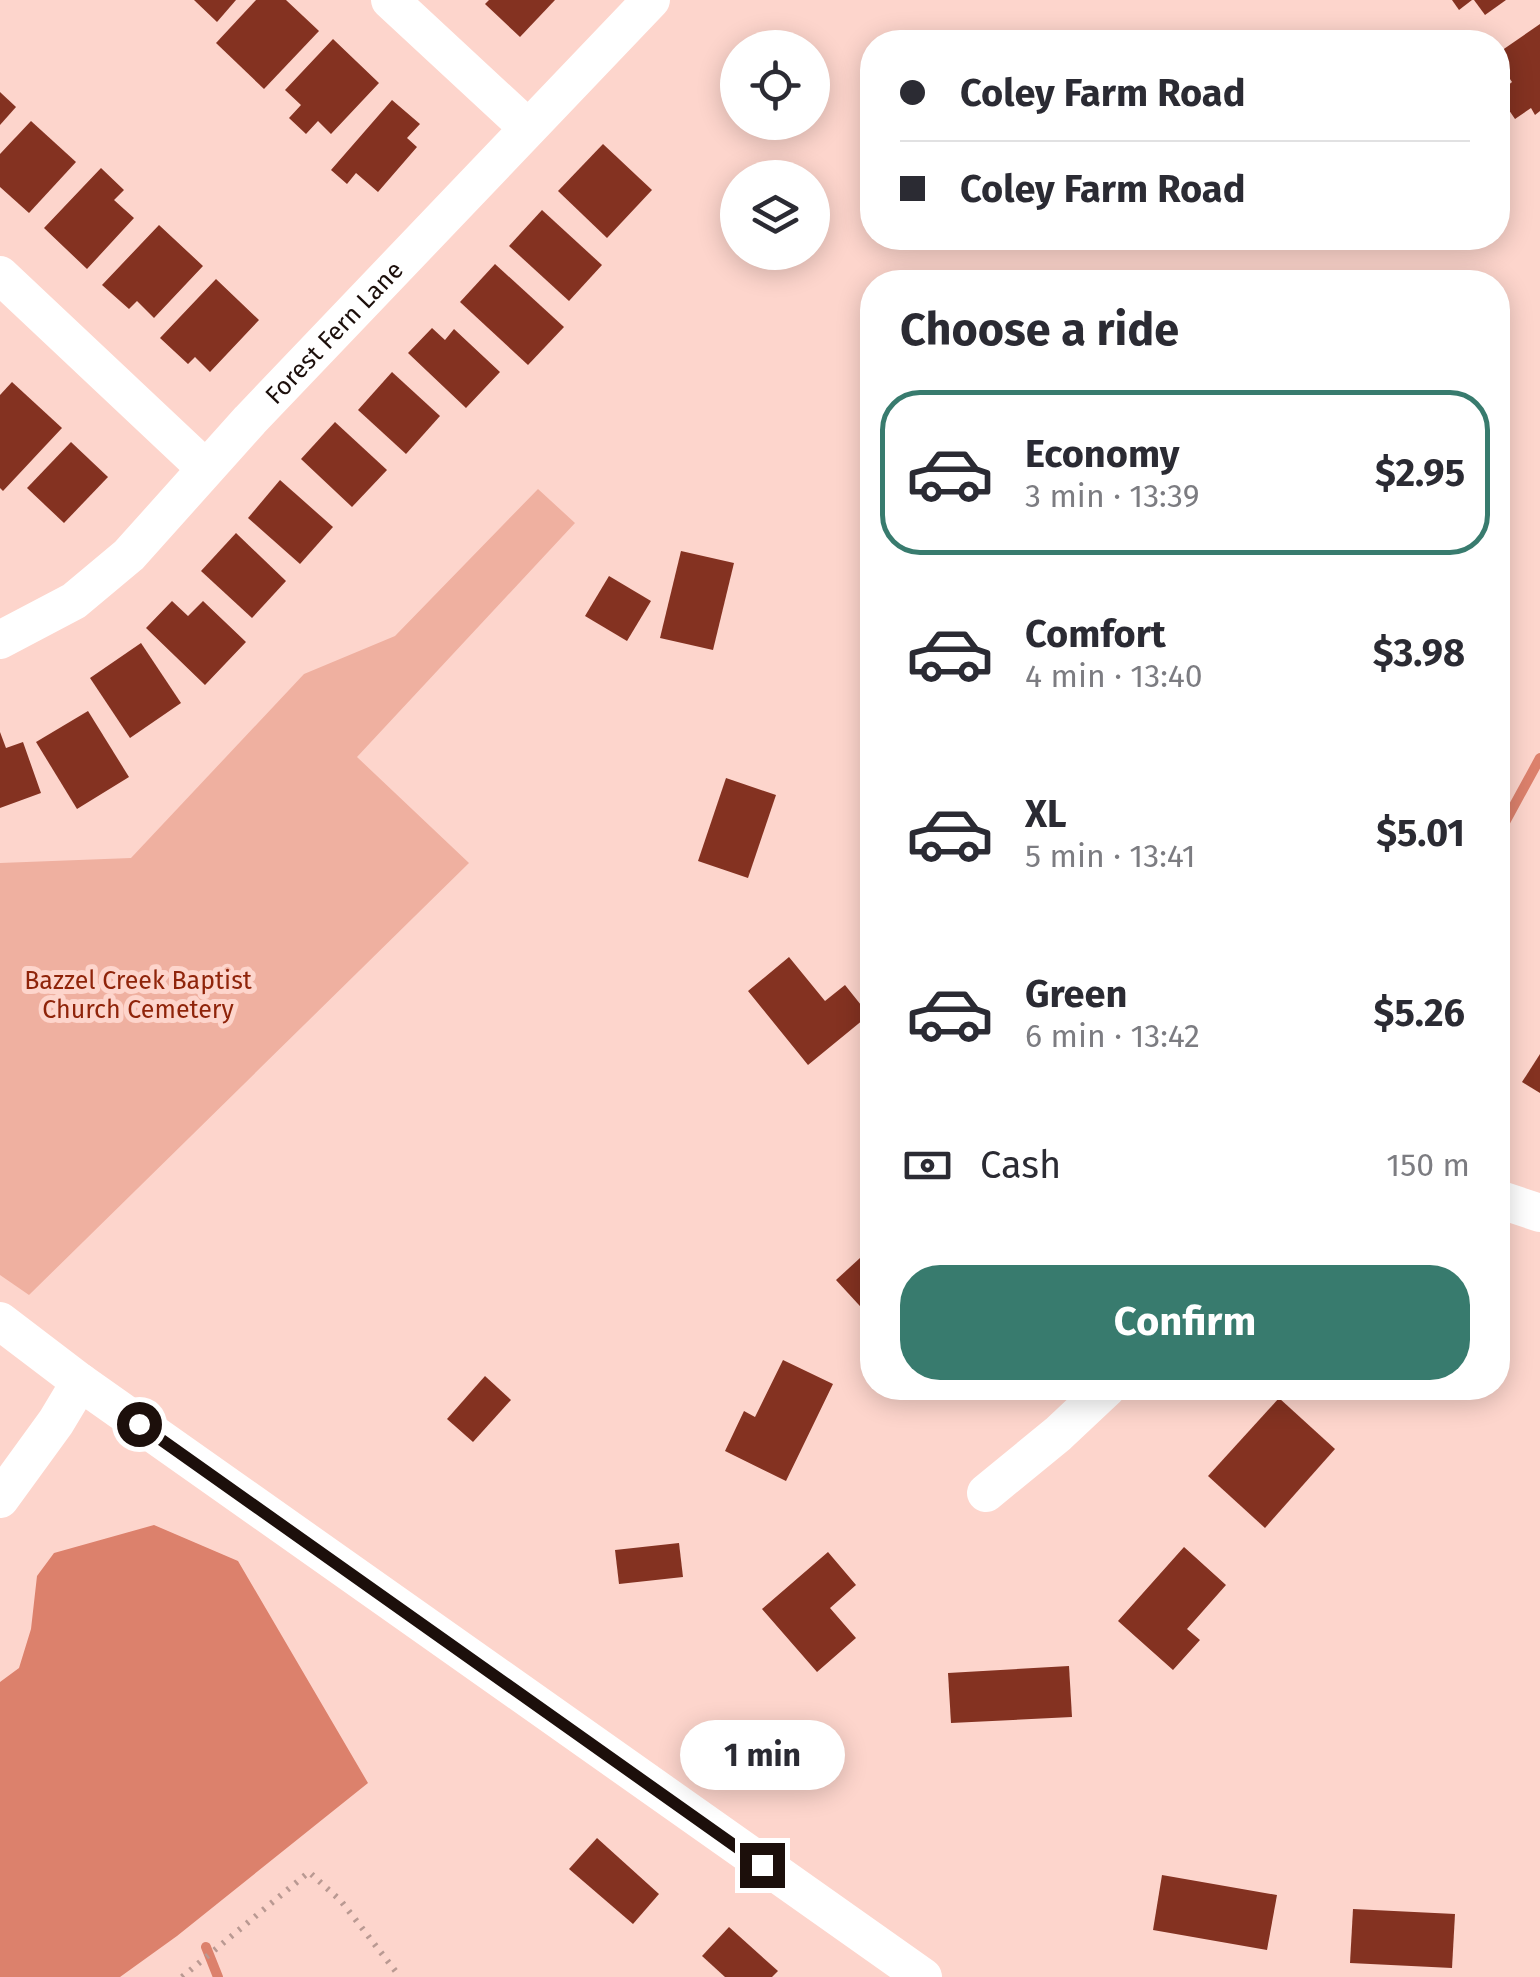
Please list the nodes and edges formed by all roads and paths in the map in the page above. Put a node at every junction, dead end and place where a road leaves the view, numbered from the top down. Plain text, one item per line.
1 (390, 0) edge
2 (651, 0) edge
3 (528, 128) junction
4 (0, 274) edge
5 (206, 468) junction
6 (0, 640) edge
7 (1510, 1203) edge
8 (1540, 1213) edge
9 (0, 1321) edge
10 (80, 1382) junction
11 (1094, 1400) edge
12 (986, 1492) dead end
13 (0, 1499) edge
14 (182, 1977) edge
15 (400, 1977) edge
16 (923, 1977) edge

1 - 3 street
2 - 3 street, Forest Fern Lane
3 - 5 street, Forest Fern Lane
4 - 5 street
5 - 6 street, Forest Fern Lane
7 - 8 street
9 - 10 street
10 - 13 street
10 - 16 street
11 - 12 street
14 - 15 path

